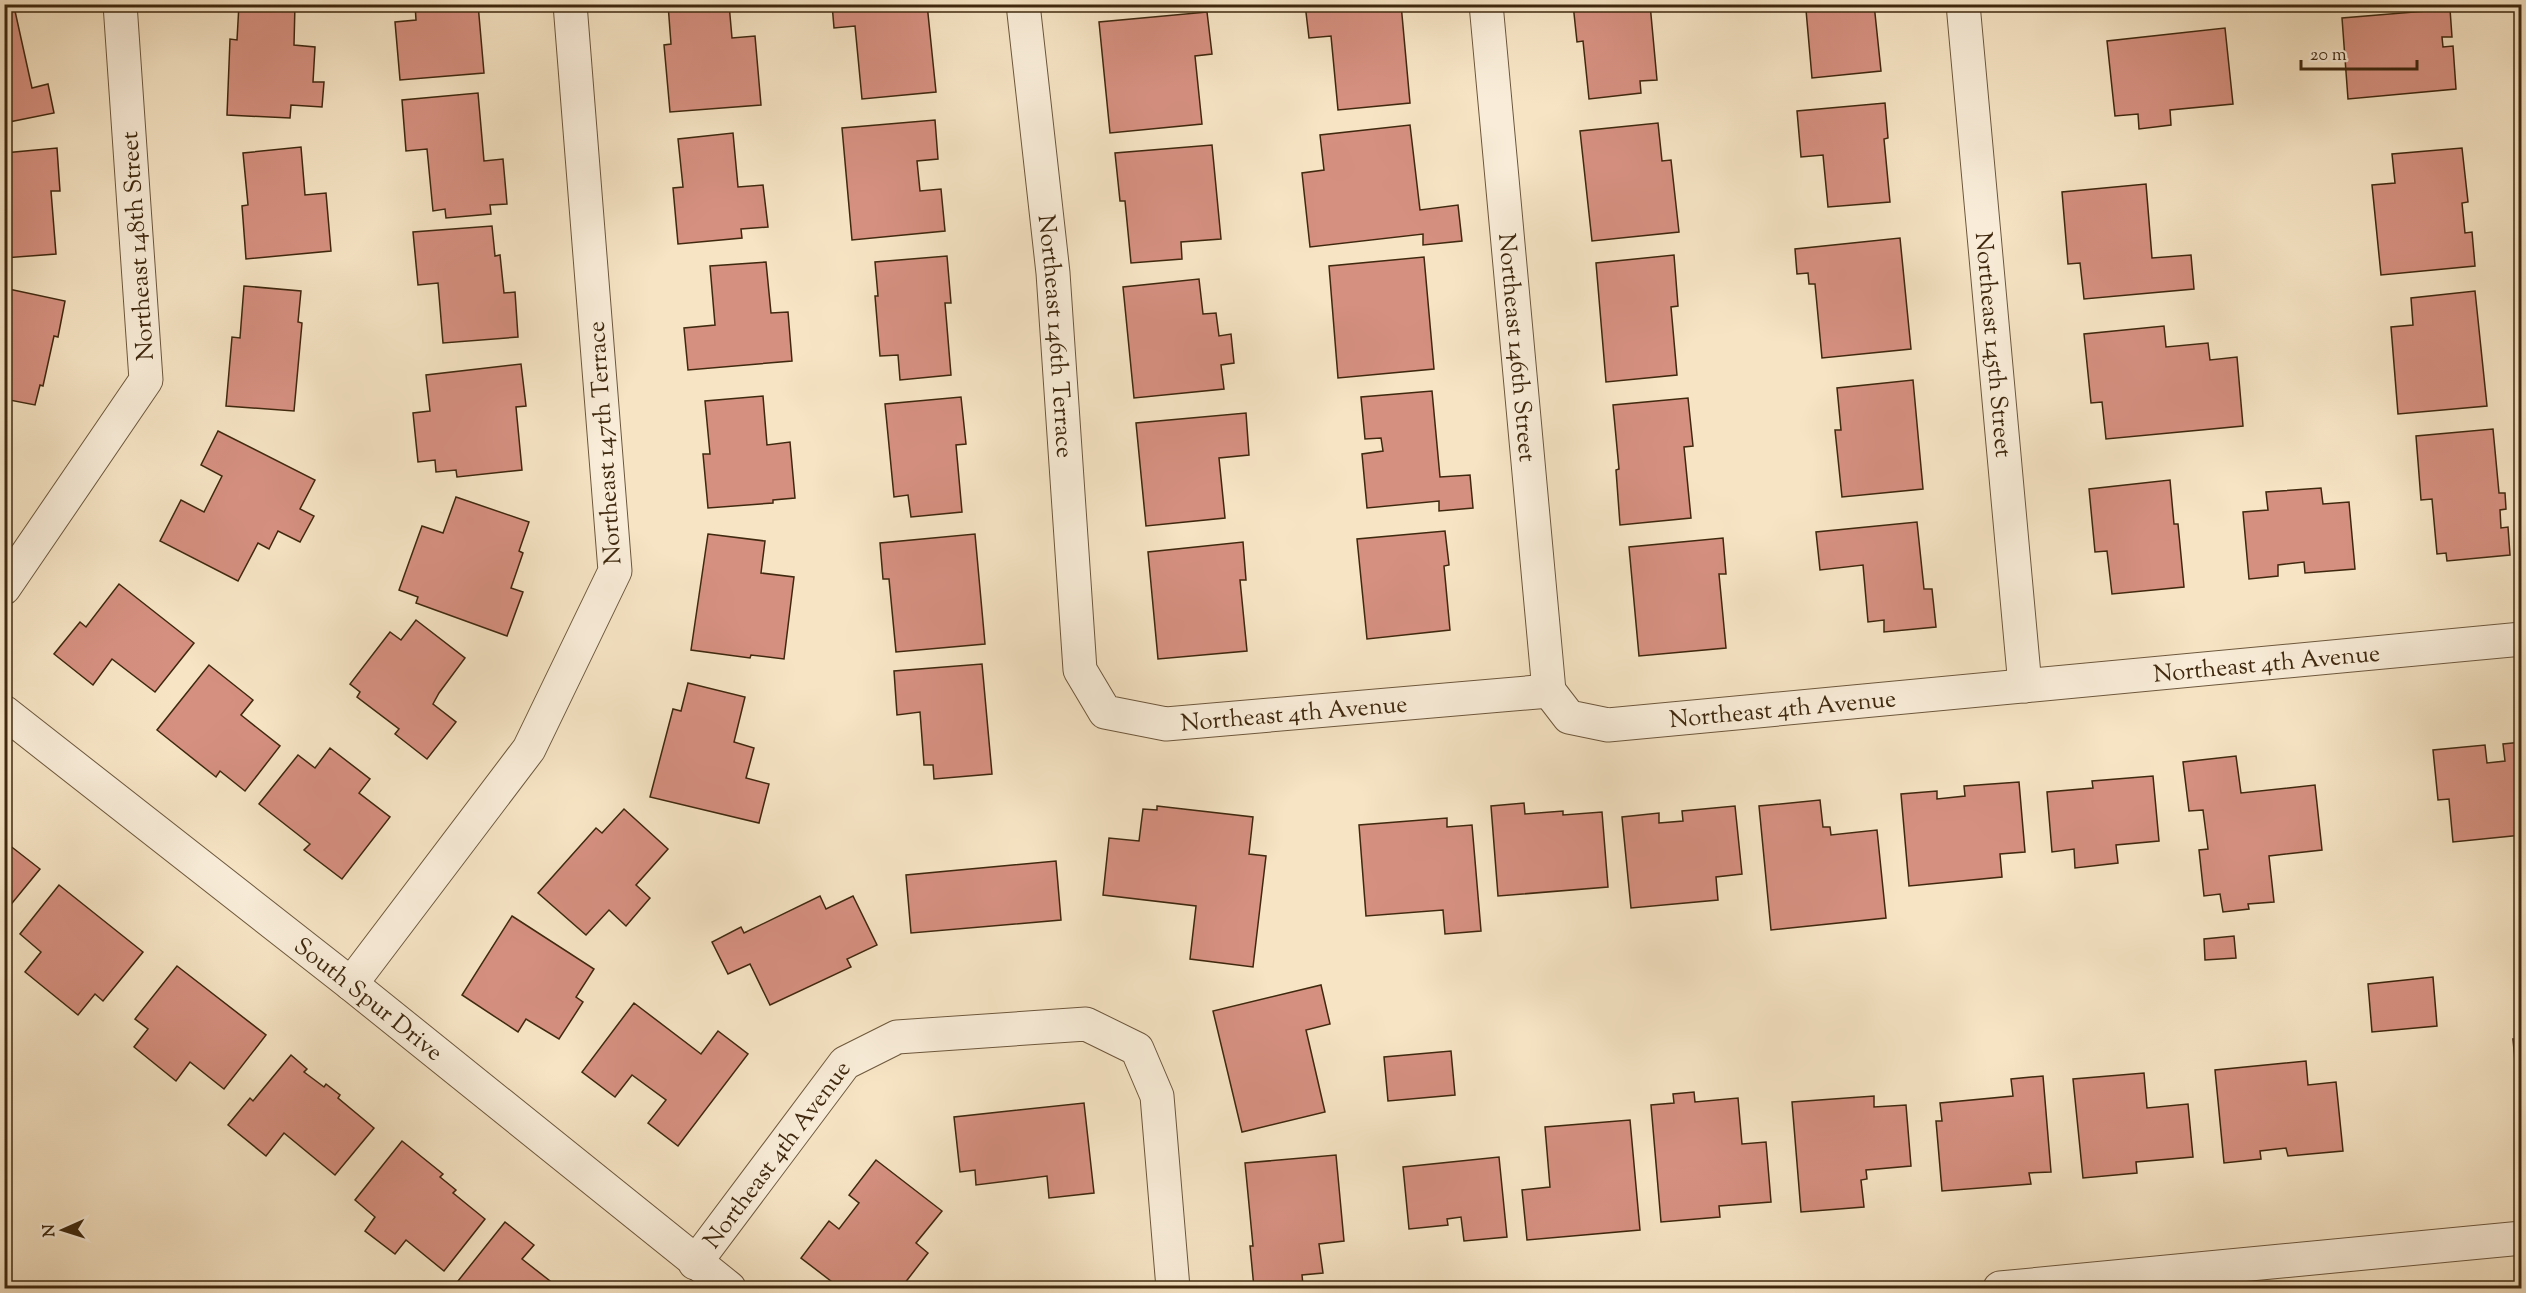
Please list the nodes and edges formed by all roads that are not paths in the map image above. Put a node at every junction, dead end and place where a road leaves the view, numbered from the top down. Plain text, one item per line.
1 (120, 4) edge
2 (570, 4) edge
3 (1023, 4) edge
4 (1486, 4) edge
5 (1963, 4) edge
6 (4, 588) edge
7 (2522, 639) edge
8 (1080, 669) joint
9 (2025, 686) junction
10 (1549, 691) junction
11 (4, 712) edge
12 (351, 984) junction
13 (2522, 1238) edge
14 (695, 1263) junction
15 (729, 1288) edge
16 (1173, 1288) edge
17 (2000, 1288) edge

1 - 6 street, Northeast 148th Street
2 - 12 street, Northeast 147th Terrace
3 - 8 street, Northeast 146th Terrace
4 - 10 street, Northeast 146th Street
5 - 9 street, Northeast 145th Street
7 - 9 street, Northeast 4th Avenue
8 - 10 street, Northeast 4th Avenue
9 - 10 street, Northeast 4th Avenue
11 - 12 street, South Spur Drive
12 - 14 street, South Spur Drive
13 - 17 street
14 - 15 street, South Spur Drive
14 - 16 street, Northeast 4th Avenue

